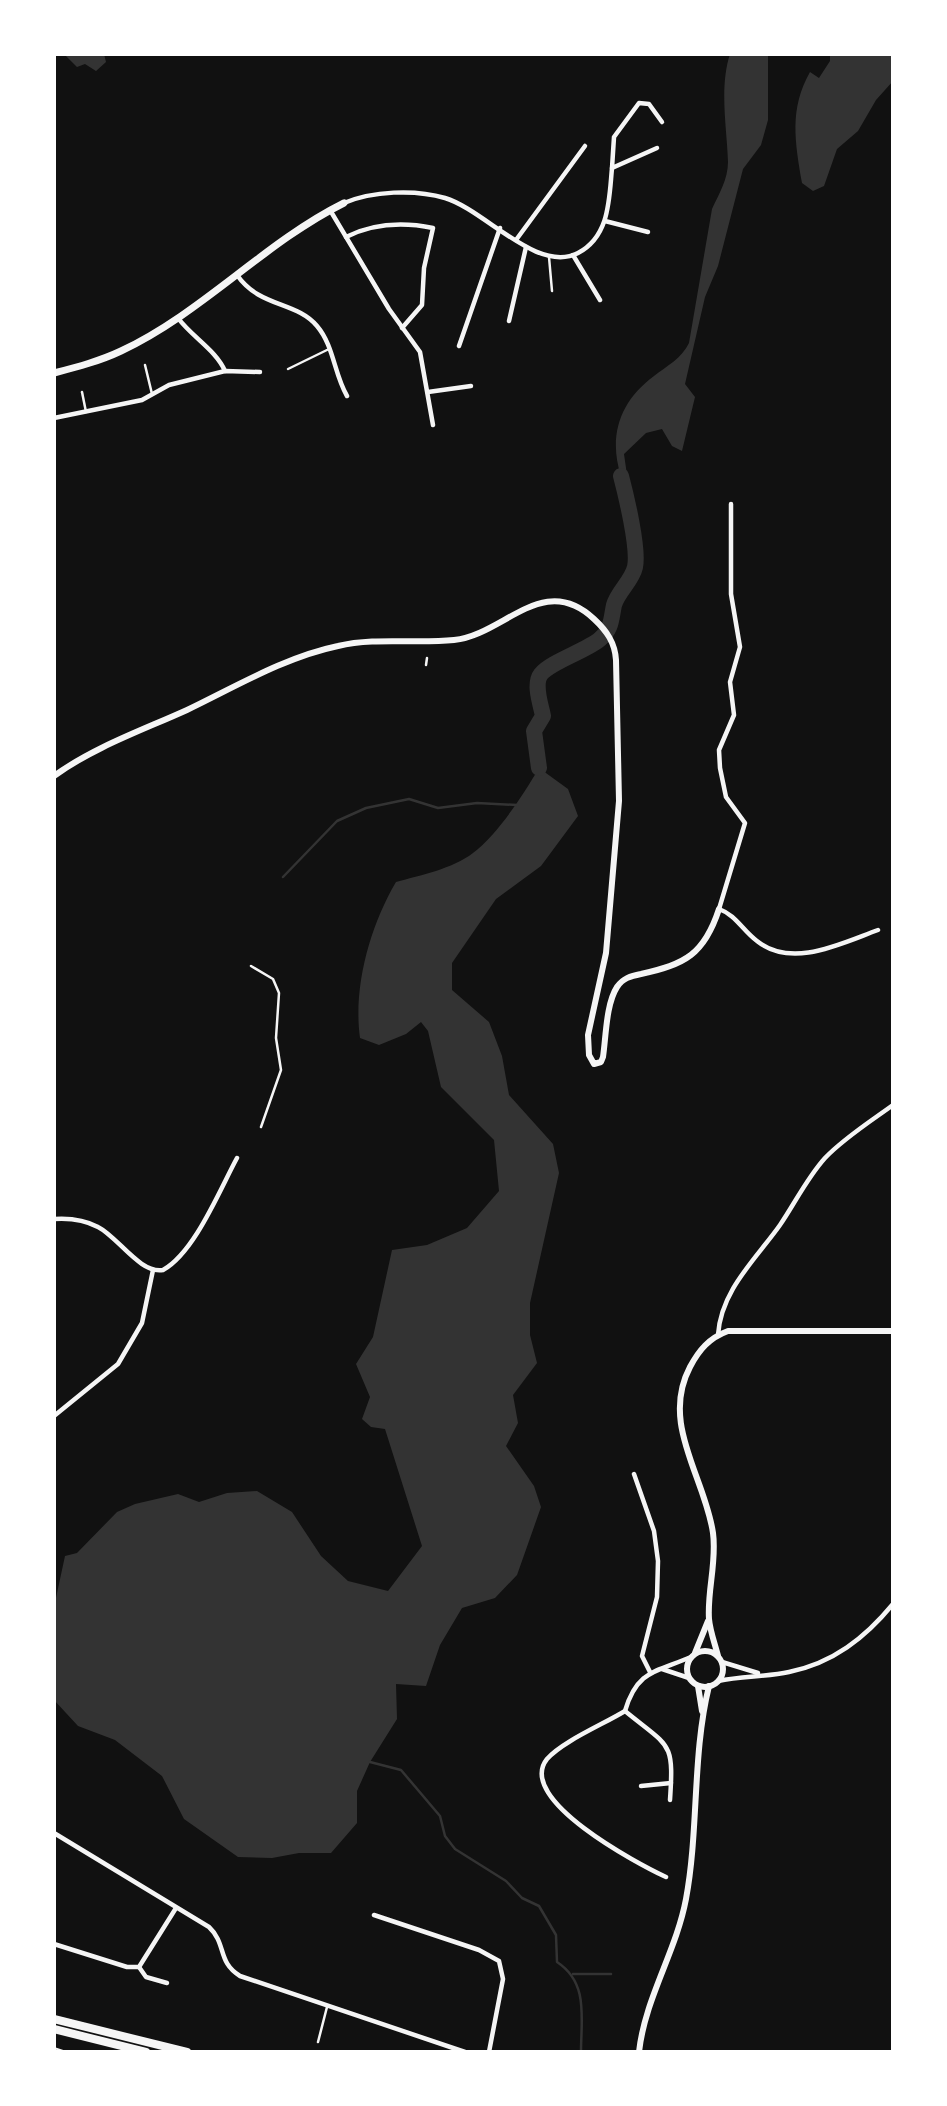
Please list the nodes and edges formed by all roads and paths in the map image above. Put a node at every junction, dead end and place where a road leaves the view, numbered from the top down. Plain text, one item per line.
1 (662, 122) dead end
2 (585, 146) dead end
3 (657, 148) dead end
4 (612, 168) junction
5 (345, 203) joint
6 (330, 211) junction
7 (605, 220) junction
8 (500, 228) junction
9 (648, 232) dead end
10 (346, 237) junction
11 (516, 240) junction
12 (526, 247) junction
13 (573, 255) junction
14 (549, 257) junction
15 (237, 275) junction
16 (552, 291) dead end
17 (600, 300) dead end
18 (178, 318) junction
19 (509, 321) dead end
20 (402, 328) junction
21 (458, 346) dead end
22 (329, 349) junction
23 (145, 365) dead end
24 (288, 369) dead end
25 (225, 371) junction
26 (260, 372) dead end
27 (54, 373) edge
28 (471, 386) dead end
29 (82, 391) dead end
30 (428, 392) junction
31 (152, 394) junction
32 (346, 396) dead end
33 (86, 412) junction
34 (54, 418) edge
35 (433, 425) dead end
36 (731, 505) dead end
37 (426, 658) dead end
38 (426, 665) dead end
39 (54, 776) edge
40 (719, 909) junction
41 (878, 930) dead end
42 (251, 966) dead end
43 (893, 1105) edge
44 (261, 1127) dead end
45 (237, 1158) dead end
46 (54, 1219) edge
47 (153, 1270) junction
48 (893, 1331) edge
49 (718, 1335) junction
50 (54, 1416) edge
51 (634, 1474) dead end
52 (893, 1604) edge
53 (709, 1619) junction
54 (693, 1655) junction
55 (720, 1659) junction
56 (661, 1669) junction
57 (650, 1672) junction
58 (759, 1674) junction
59 (690, 1678) junction
60 (718, 1681) junction
61 (698, 1686) junction
62 (709, 1686) junction
63 (625, 1711) junction
64 (702, 1714) junction
65 (671, 1783) junction
66 (641, 1786) dead end
67 (670, 1800) dead end
68 (54, 1833) edge
69 (666, 1877) dead end
70 (176, 1908) junction
71 (373, 1915) dead end
72 (54, 1944) edge
73 (139, 1967) junction
74 (167, 1983) dead end
75 (328, 2004) junction
76 (54, 2019) edge
77 (54, 2029) edge
78 (318, 2042) dead end
79 (54, 2048) edge
80 (66, 2052) edge
81 (146, 2052) edge
82 (187, 2052) edge
83 (465, 2052) edge
84 (489, 2052) edge
85 (639, 2052) edge

1 - 4 street
2 - 11 street
3 - 4 street
4 - 7 street
5 - 6 main road
5 - 8 street
6 - 10 street
6 - 15 main road
7 - 9 street
7 - 13 street
8 - 11 street
8 - 21 street
10 - 20 street
10 - 20 street
11 - 12 street
12 - 14 street
12 - 19 street
13 - 14 street
13 - 17 street
14 - 16 lane
15 - 18 main road
15 - 22 street
18 - 25 street
18 - 27 main road
20 - 30 street
22 - 24 lane
22 - 32 street
23 - 31 lane
25 - 26 street
25 - 31 street
28 - 30 street
29 - 33 lane
30 - 35 street
31 - 33 street
33 - 34 street
36 - 40 street
37 - 38 lane
39 - 40 street
40 - 41 street
42 - 44 lane
43 - 49 street
45 - 47 street
46 - 47 street
47 - 50 street
48 - 49 street
49 - 53 street
51 - 57 street
52 - 58 street
53 - 54 street
53 - 55 street
54 - 55 street
54 - 56 street
54 - 59 street
55 - 58 street
55 - 60 street
56 - 57 street
56 - 59 street
57 - 63 street
58 - 60 street
59 - 61 street
60 - 62 street
61 - 62 street
61 - 64 street
62 - 64 street
63 - 65 street
63 - 69 street
64 - 85 street
65 - 66 street
65 - 67 street
68 - 70 street
70 - 73 street
70 - 75 street
71 - 84 street
72 - 73 street
73 - 74 street
75 - 78 lane
75 - 83 street
76 - 82 main road
77 - 81 main road
79 - 80 path

